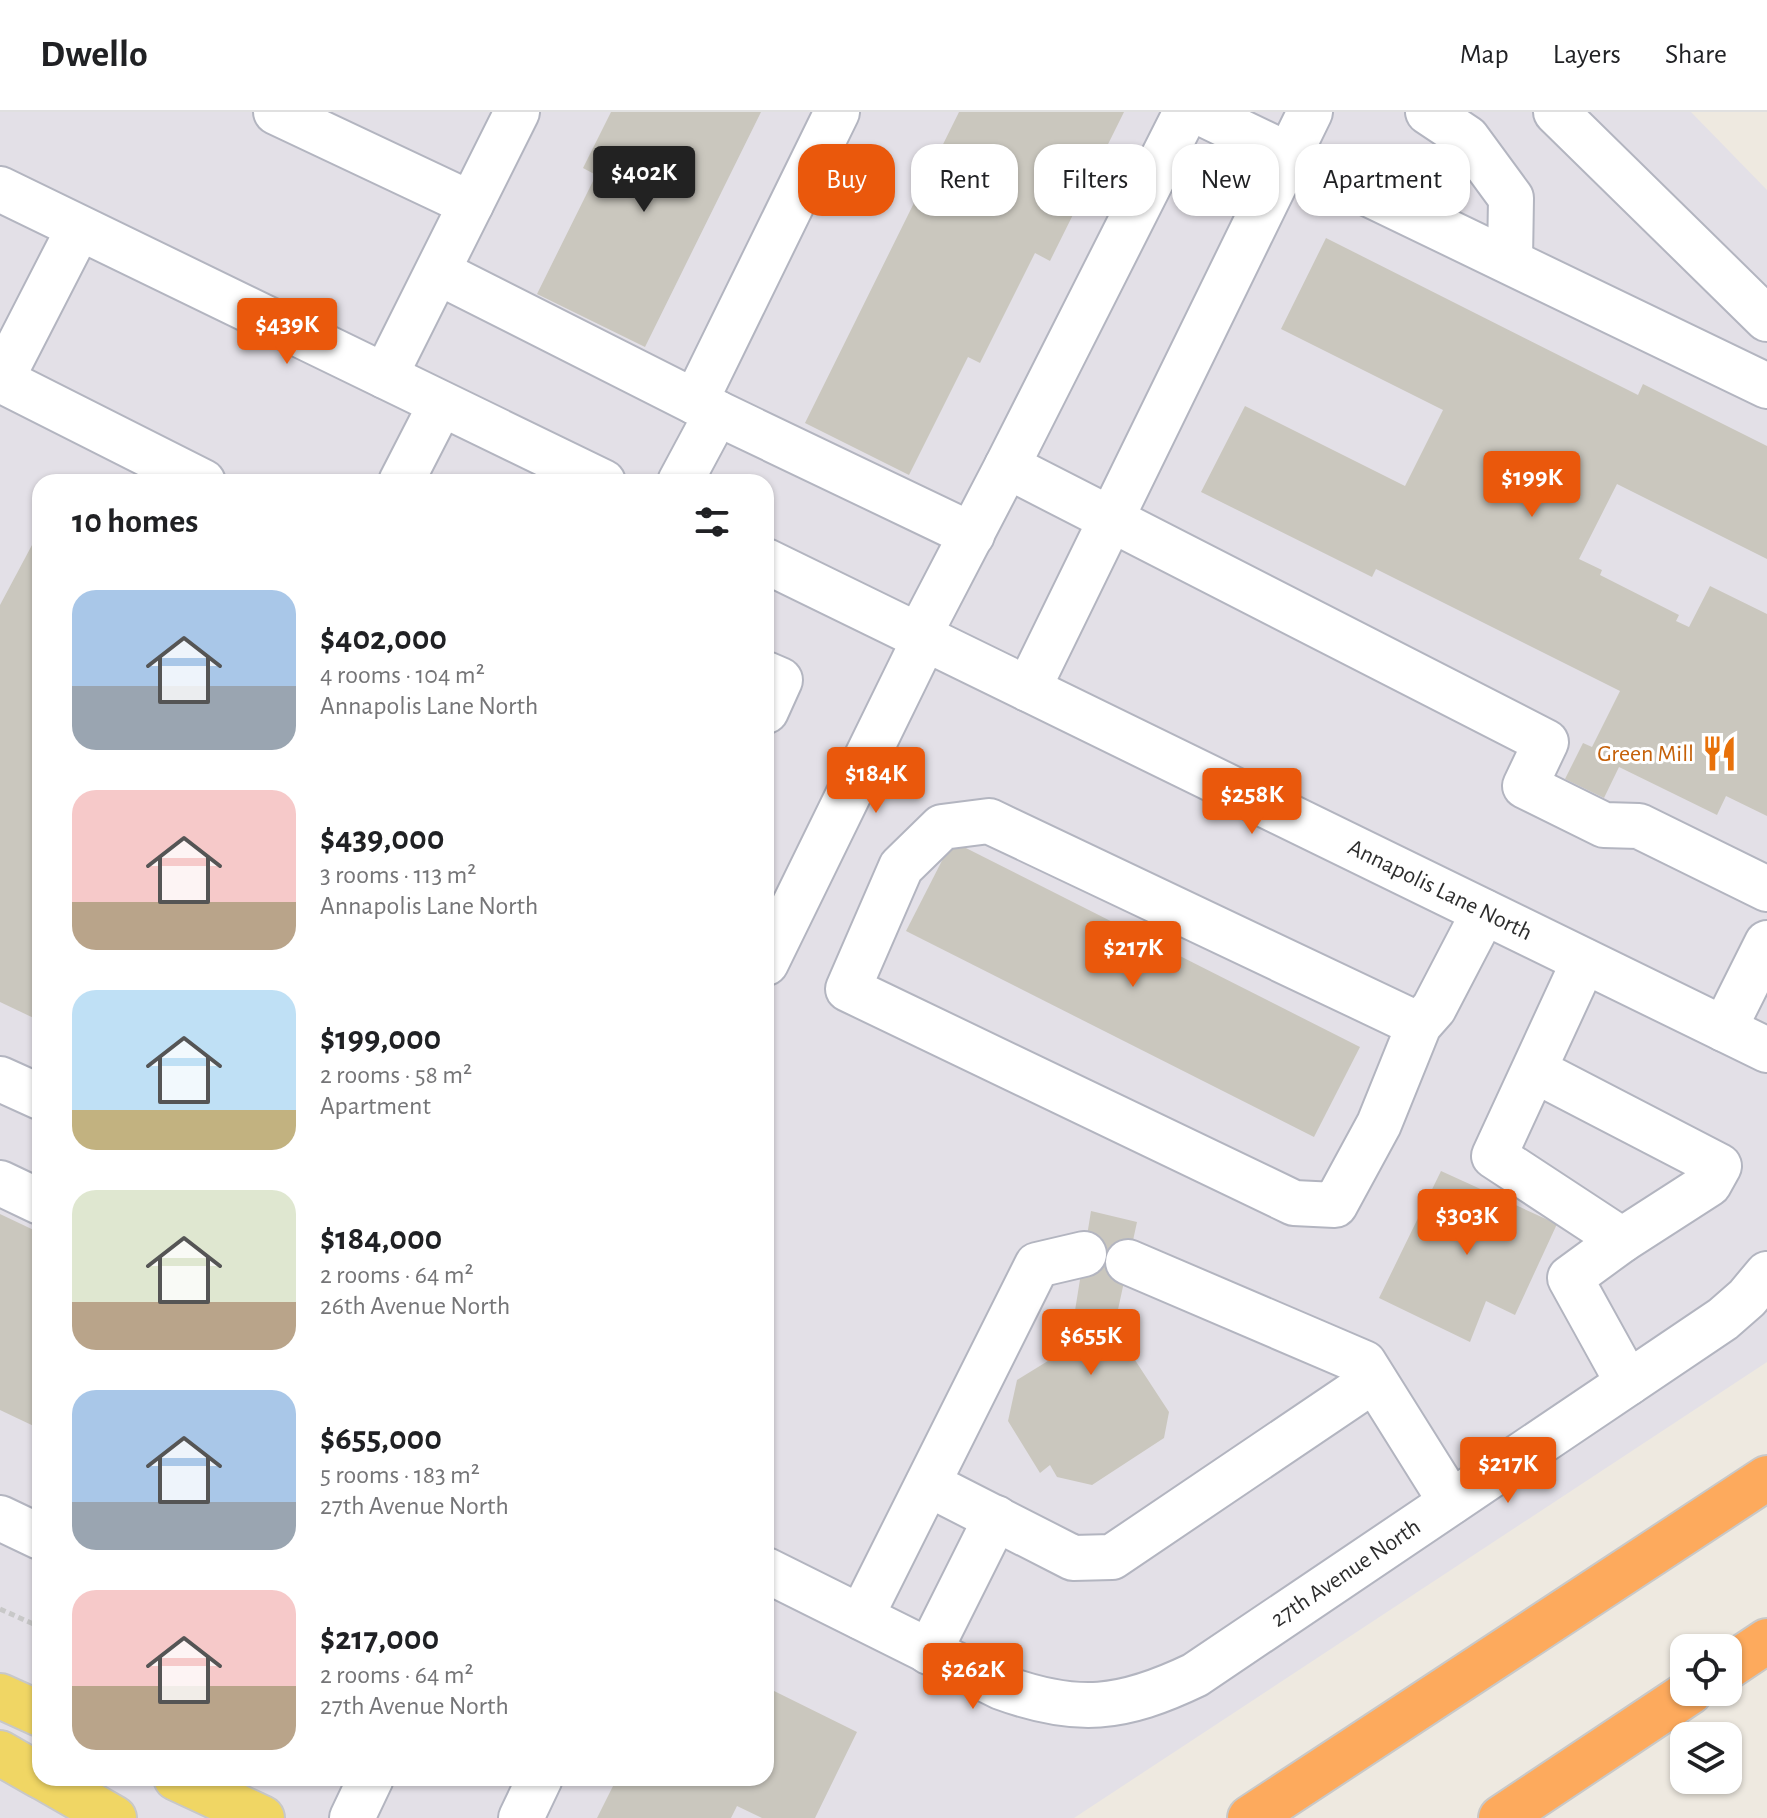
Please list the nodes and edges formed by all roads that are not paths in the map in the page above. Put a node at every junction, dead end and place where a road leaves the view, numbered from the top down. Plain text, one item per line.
1 (276, 112) edge
2 (517, 112) edge
3 (837, 112) edge
4 (1186, 112) edge
5 (1199, 112) edge
6 (1310, 112) edge
7 (1428, 112) edge
8 (1556, 112) edge
9 (1288, 154) junction
10 (0, 189) edge
11 (471, 204) junction
12 (79, 228) junction
13 (1510, 260) junction
14 (438, 272) junction
15 (1767, 319) edge
16 (385, 376) junction
17 (1, 381) edge
18 (1767, 386) edge
19 (441, 404) junction
20 (706, 407) junction
21 (1007, 466) junction
22 (558, 472) edge
23 (187, 474) edge
24 (405, 474) edge
25 (683, 474) edge
26 (1112, 521) junction
27 (972, 535) junction
28 (774, 565) edge
29 (922, 636) junction
30 (774, 677) edge
31 (1028, 689) junction
32 (774, 693) edge
33 (1767, 889) edge
34 (1484, 912) junction
35 (774, 942) edge
36 (1767, 943) edge
37 (1584, 961) junction
38 (1419, 1025) junction
39 (1724, 1029) junction
40 (1767, 1050) edge
41 (1534, 1070) junction
42 (0, 1079) edge
43 (32, 1093) edge
44 (0, 1183) edge
45 (32, 1198) edge
46 (1622, 1240) junction
47 (1084, 1254) dead end
48 (1128, 1262) dead end
49 (1767, 1274) edge
50 (1374, 1380) junction
51 (1628, 1383) junction
52 (1767, 1478) edge
53 (928, 1484) junction
54 (1451, 1502) junction
55 (0, 1518) edge
56 (996, 1518) junction
57 (32, 1533) edge
58 (774, 1574) edge
59 (861, 1617) junction
60 (1767, 1641) edge
61 (929, 1652) junction
62 (1742, 1658) edge
63 (0, 1696) edge
64 (1670, 1705) edge
65 (32, 1710) edge
66 (0, 1753) edge
67 (32, 1771) edge
68 (58, 1786) edge
69 (193, 1786) edge
70 (367, 1786) edge
71 (536, 1786) edge
72 (114, 1818) edge
73 (262, 1818) edge
74 (352, 1818) edge
75 (521, 1818) edge
76 (1250, 1818) edge
77 (1501, 1818) edge

1 - 11 street
2 - 11 street
3 - 20 street
4 - 21 street
5 - 9 street
6 - 9 street
7 - 13 street
8 - 15 street
9 - 13 street
9 - 26 street
10 - 12 street
11 - 14 street
12 - 16 street
12 - 17 street
13 - 18 street
14 - 16 street
14 - 20 street
16 - 19 street
17 - 23 street
19 - 22 street
19 - 24 street
20 - 25 street
20 - 27 street
21 - 26 street
21 - 27 street
26 - 31 street
26 - 33 street
27 - 29 street
28 - 29 street, Annapolis Lane North
29 - 31 street, Annapolis Lane North
29 - 35 street
30 - 32 street
31 - 34 street, Annapolis Lane North
34 - 37 street, Annapolis Lane North
34 - 38 street
36 - 39 street
37 - 39 street, Annapolis Lane North
37 - 41 street
38 - 38 street
39 - 40 street, Annapolis Lane North
41 - 46 street
41 - 46 street
42 - 43 street
44 - 45 street
46 - 51 street
47 - 53 street
48 - 50 street
49 - 51 street, 27th Avenue North
50 - 54 street
50 - 56 street
51 - 54 street, 27th Avenue North
52 - 76 highway
53 - 56 street
53 - 59 street
54 - 61 street, 27th Avenue North
55 - 57 street
56 - 61 street
58 - 59 street, 27th Avenue North
59 - 61 street, 27th Avenue North
60 - 62 highway
63 - 65 main road
64 - 77 highway
66 - 67 main road
68 - 72 main road
69 - 73 main road
70 - 74 street
71 - 75 street

